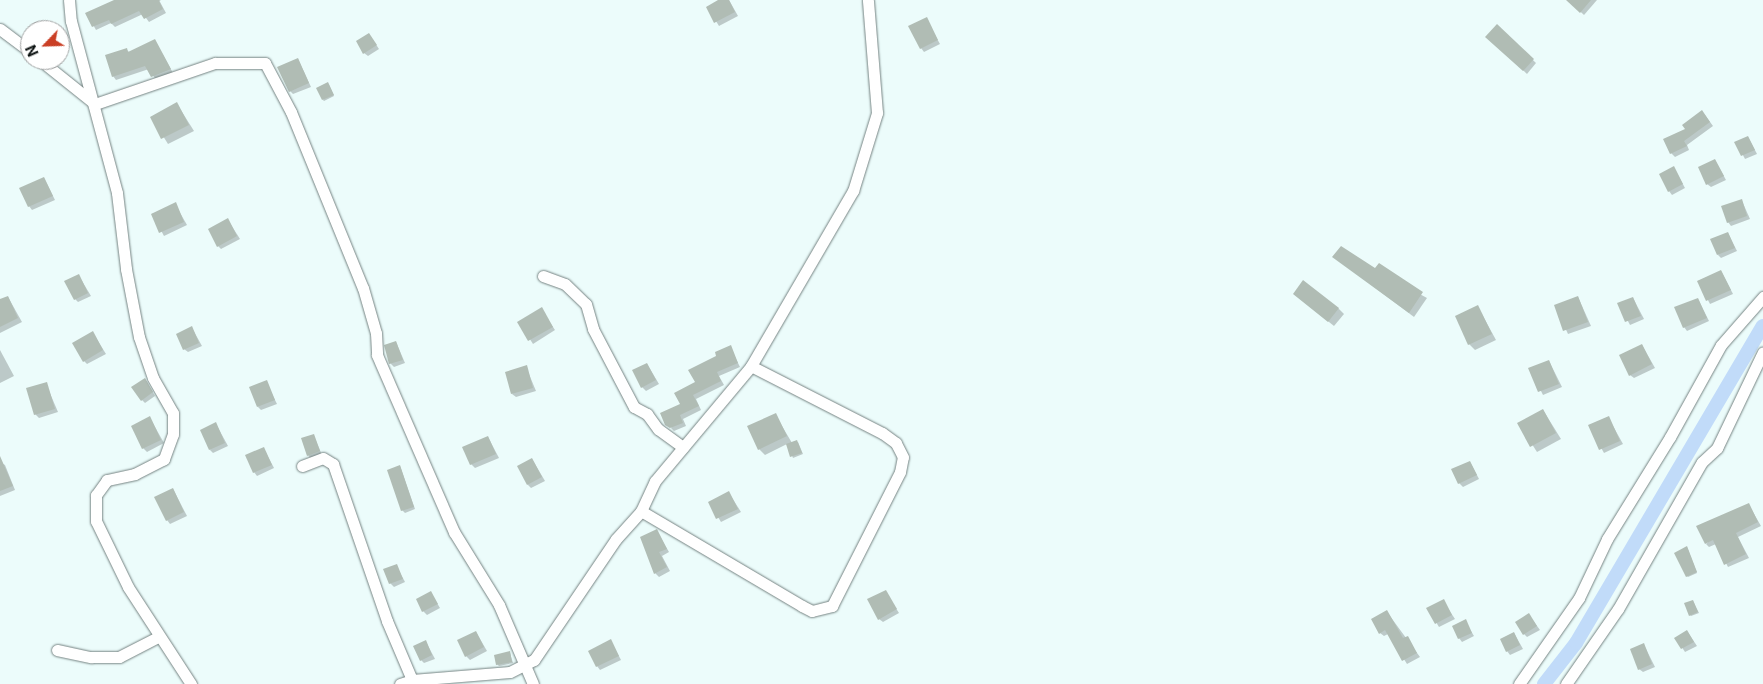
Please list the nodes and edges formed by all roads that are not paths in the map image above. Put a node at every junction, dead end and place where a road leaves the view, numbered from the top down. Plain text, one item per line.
1 (69, 0) edge
2 (868, 0) edge
3 (0, 29) edge
4 (20, 44) edge
5 (52, 70) edge
6 (95, 104) junction
7 (543, 276) dead end
8 (1763, 298) edge
9 (1763, 352) edge
10 (751, 366) junction
11 (683, 447) junction
12 (302, 466) dead end
13 (642, 511) junction
14 (158, 637) junction
15 (57, 650) dead end
16 (527, 666) junction
17 (412, 680) junction
18 (191, 684) edge
19 (400, 684) edge
20 (533, 684) edge
21 (1519, 684) edge
22 (1566, 684) edge

1 - 6 street
2 - 10 street
3 - 4 street
5 - 6 street
6 - 14 street
6 - 16 street
7 - 11 street
8 - 21 street
9 - 22 street
10 - 11 street
10 - 13 street
11 - 13 street
12 - 17 street
13 - 16 street
14 - 15 street
14 - 18 street
16 - 17 street
16 - 20 street
17 - 19 street

